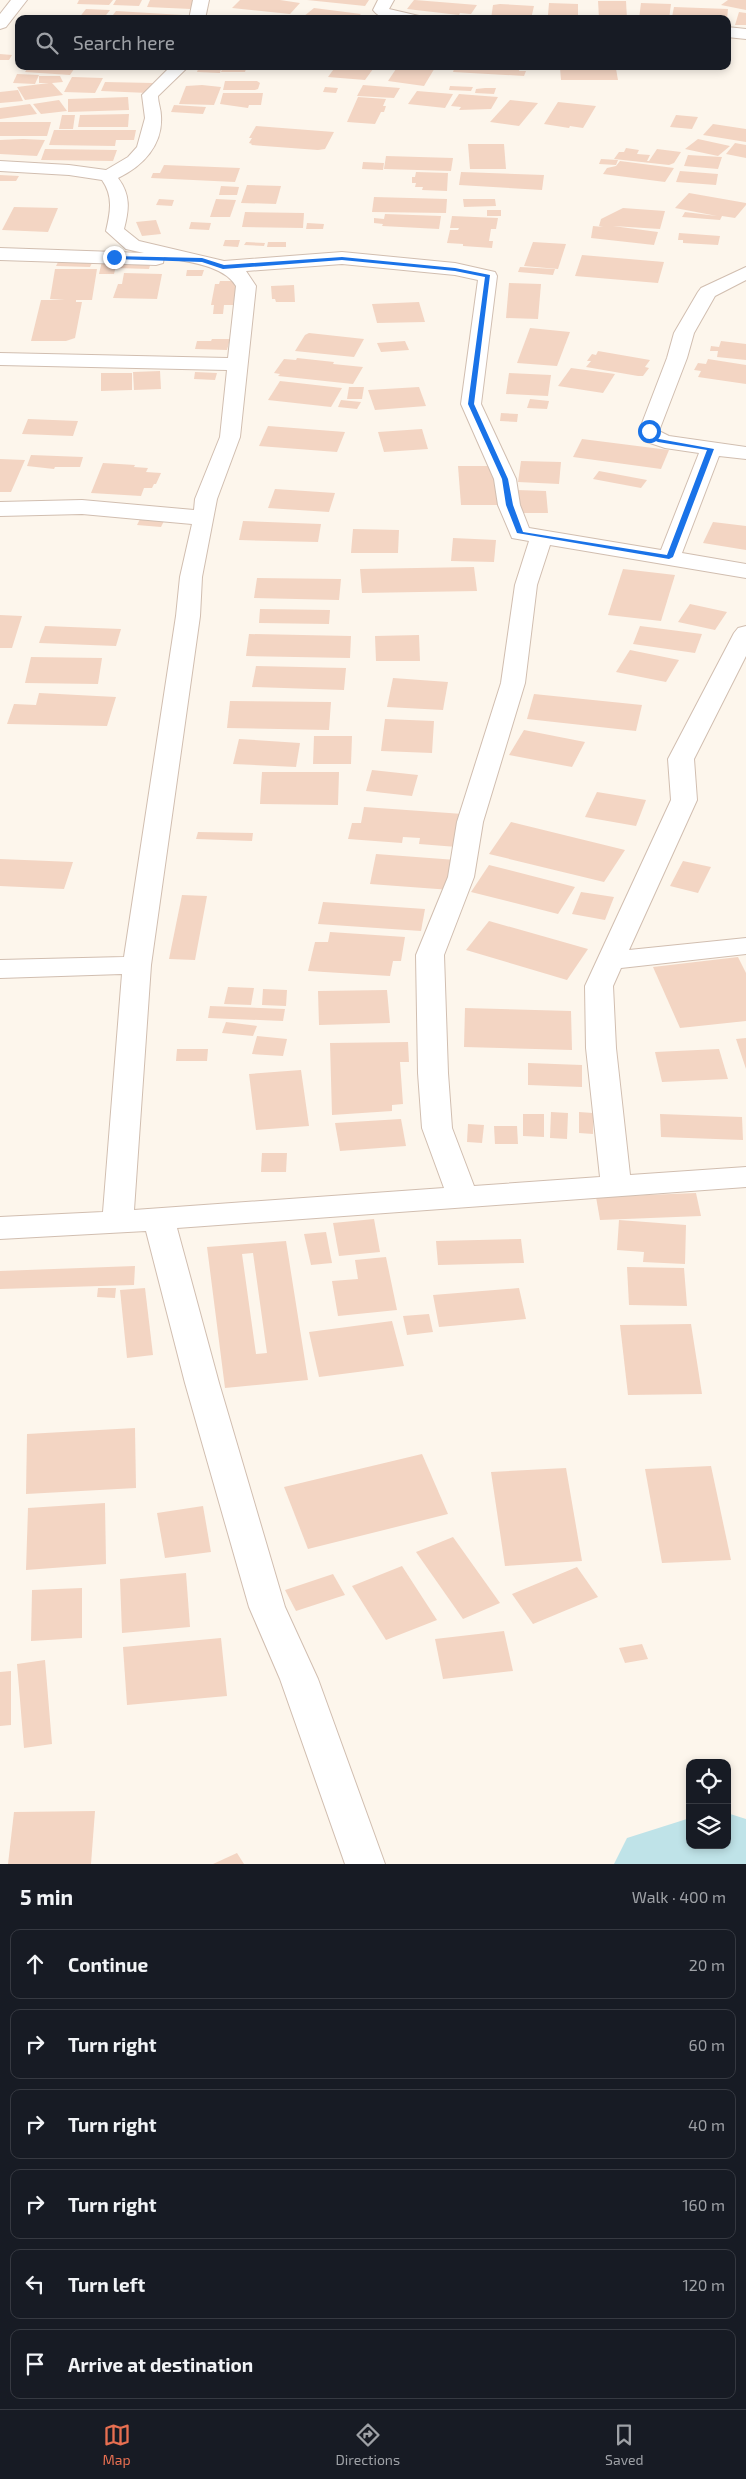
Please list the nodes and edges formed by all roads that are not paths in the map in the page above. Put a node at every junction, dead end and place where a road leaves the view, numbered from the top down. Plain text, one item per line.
1 (19, 0) edge
2 (201, 0) edge
3 (386, 0) edge
4 (198, 15) edge
5 (390, 15) edge
6 (0, 24) edge
7 (731, 32) edge
8 (746, 34) edge
9 (177, 70) edge
10 (0, 166) edge
11 (108, 176) junction
12 (133, 245) junction
13 (0, 254) edge
14 (114, 257) junction
15 (213, 264) junction
16 (746, 273) edge
17 (0, 360) edge
18 (237, 364) junction
19 (711, 449) junction
20 (746, 453) edge
21 (0, 509) edge
22 (204, 518) junction
23 (541, 537) junction
24 (669, 557) junction
25 (746, 571) edge
26 (746, 633) edge
27 (746, 946) edge
28 (609, 961) junction
29 (137, 965) junction
30 (0, 969) edge
31 (746, 1177) edge
32 (616, 1187) junction
33 (463, 1198) junction
34 (159, 1219) junction
35 (118, 1222) junction
36 (0, 1228) edge
37 (365, 1864) edge

1 - 6 street
2 - 4 street
3 - 5 street
7 - 8 street
9 - 11 street
10 - 11 street
11 - 12 street
12 - 14 street
12 - 15 street
13 - 14 street
14 - 15 street
15 - 18 street
15 - 23 street
16 - 19 street
17 - 18 street
18 - 22 street
19 - 20 street
19 - 24 street
21 - 22 street
22 - 29 street
23 - 24 street
23 - 33 street
24 - 25 street
26 - 28 street
27 - 28 street
28 - 32 street
29 - 30 street
29 - 35 street
31 - 32 street
32 - 33 street
33 - 34 street
34 - 35 street
34 - 37 street
35 - 36 street

